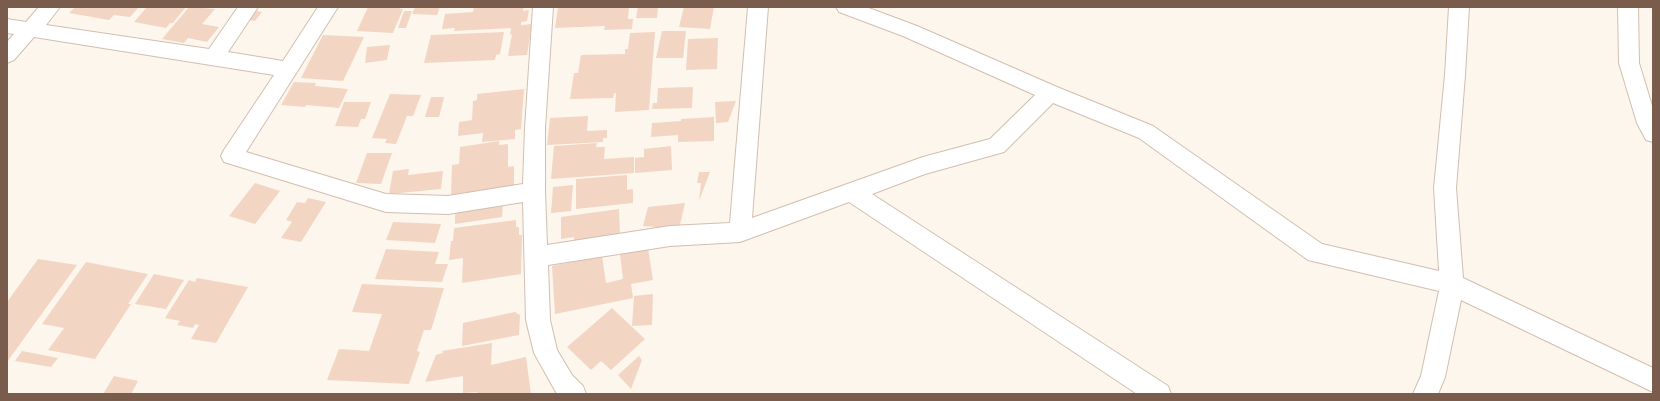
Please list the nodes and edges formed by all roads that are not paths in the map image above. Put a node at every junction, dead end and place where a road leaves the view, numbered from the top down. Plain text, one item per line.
1 (50, 7) edge
2 (248, 7) edge
3 (328, 7) edge
4 (543, 7) edge
5 (758, 7) edge
6 (846, 7) edge
7 (895, 7) edge
8 (1459, 7) edge
9 (1628, 7) edge
10 (7, 26) edge
11 (30, 30) junction
12 (910, 31) junction
13 (7, 55) edge
14 (214, 57) junction
15 (288, 69) junction
16 (1050, 93) junction
17 (1653, 134) edge
18 (534, 191) junction
19 (852, 192) junction
20 (740, 232) junction
21 (536, 257) junction
22 (1452, 284) junction
23 (1653, 380) edge
24 (574, 394) edge
25 (1159, 394) edge
26 (1425, 394) edge

1 - 11 street
2 - 14 street
3 - 15 street
4 - 18 street
5 - 20 street
6 - 12 street
7 - 12 street
8 - 22 street
9 - 17 street
10 - 11 street
11 - 13 street
11 - 14 street
12 - 16 street
14 - 15 street
15 - 18 street
16 - 19 street
16 - 22 street
18 - 21 street
19 - 20 street
19 - 25 street
20 - 21 street
21 - 24 street
22 - 23 street
22 - 26 street

